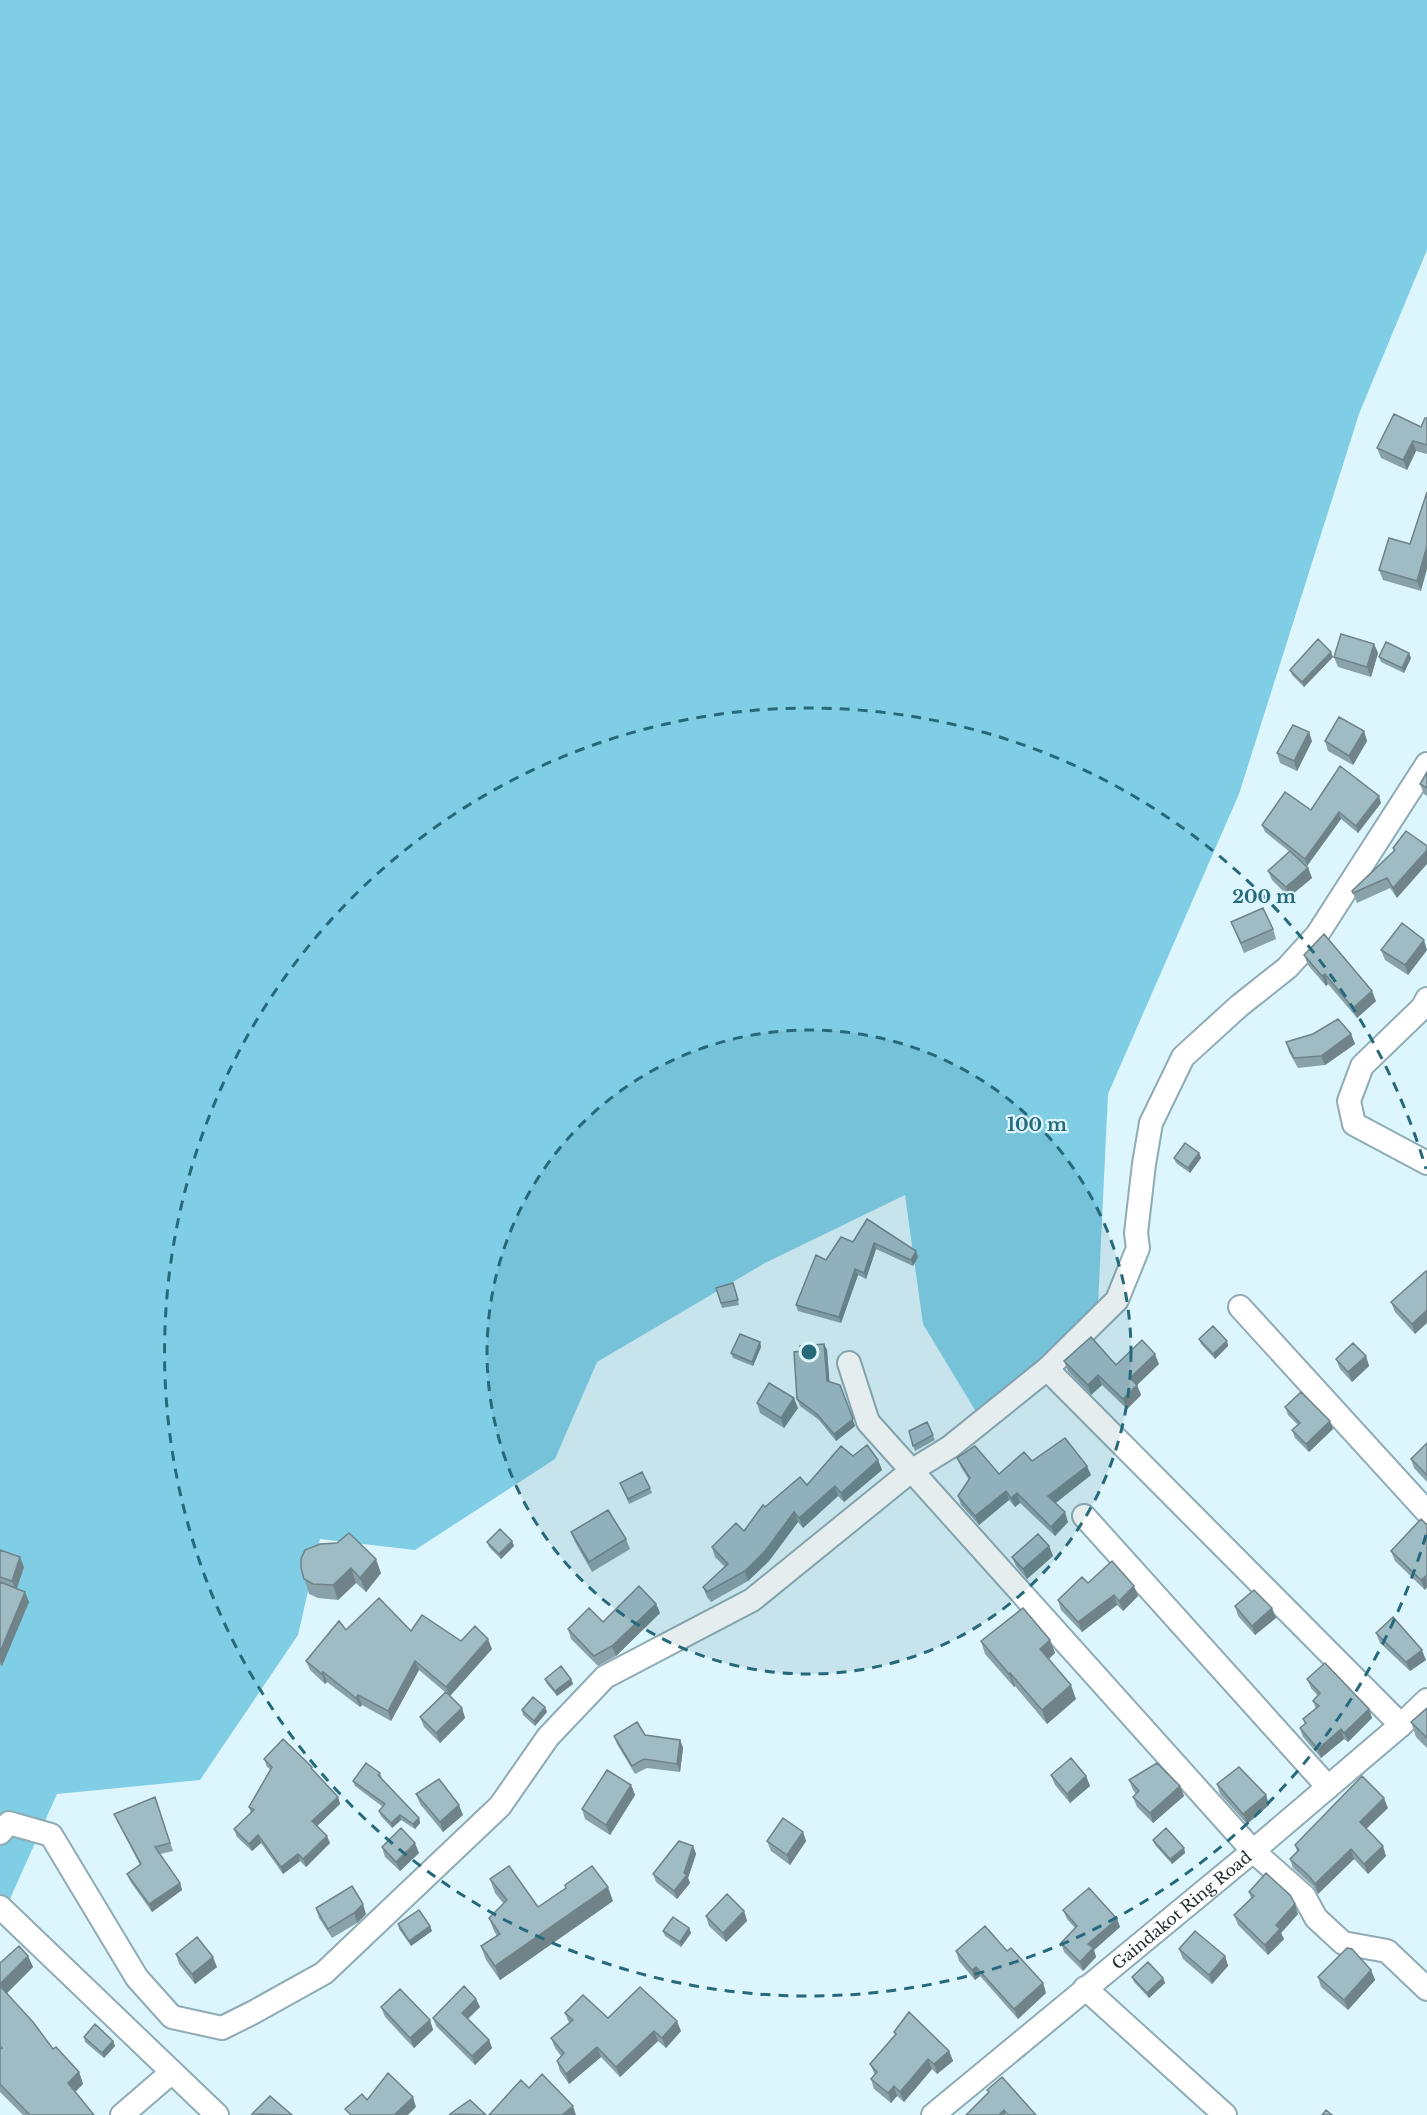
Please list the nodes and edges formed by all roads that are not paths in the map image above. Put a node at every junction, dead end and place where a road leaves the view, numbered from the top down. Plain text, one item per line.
1 (1427, 764) edge
2 (1426, 1005) edge
3 (1427, 1163) edge
4 (1240, 1307) dead end
5 (849, 1363) dead end
6 (1047, 1369) junction
7 (911, 1471) junction
8 (1427, 1512) edge
9 (1084, 1516) dead end
10 (1427, 1700) edge
11 (1401, 1725) junction
12 (1328, 1786) junction
13 (0, 1833) edge
14 (1253, 1851) junction
15 (1, 1910) edge
16 (1085, 1988) junction
17 (1427, 1989) edge
18 (172, 2072) junction
19 (122, 2115) edge
20 (217, 2115) edge
21 (933, 2115) edge
22 (1224, 2115) edge

1 - 6 street
2 - 3 street
4 - 8 street
5 - 7 street
6 - 7 street
6 - 11 street
7 - 13 street
7 - 14 street
9 - 12 street
10 - 11 street, Gaindakot Ring Road
11 - 12 street, Gaindakot Ring Road
12 - 14 street, Gaindakot Ring Road
14 - 16 street, Gaindakot Ring Road
14 - 17 street
15 - 18 street
16 - 21 street, Gaindakot Ring Road
16 - 22 street
18 - 19 street
18 - 20 street

